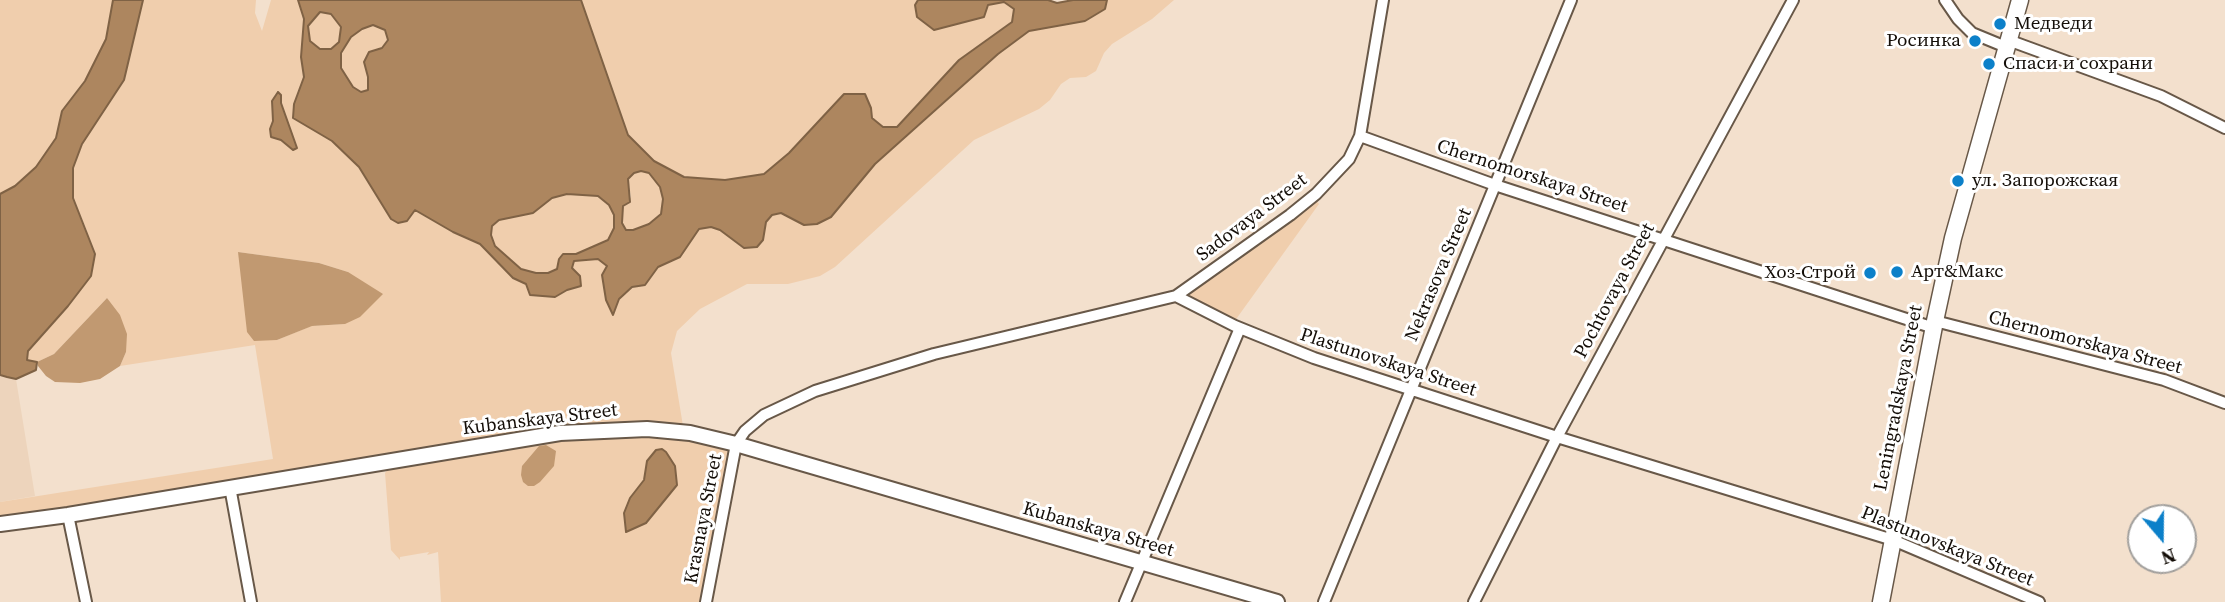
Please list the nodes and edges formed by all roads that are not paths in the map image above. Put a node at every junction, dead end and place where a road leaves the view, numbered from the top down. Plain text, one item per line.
1 (1383, 0) edge
2 (1571, 0) edge
3 (1793, 0) edge
4 (1945, 0) edge
5 (2020, 0) edge
6 (2007, 44) junction
7 (2225, 128) edge
8 (1360, 136) junction
9 (1495, 185) junction
10 (1663, 238) junction
11 (1176, 296) junction
12 (1934, 324) junction
13 (1240, 328) junction
14 (1410, 389) junction
15 (2225, 403) edge
16 (1557, 437) junction
17 (736, 444) junction
18 (230, 487) junction
19 (68, 515) junction
20 (0, 524) edge
21 (1893, 540) junction
22 (1142, 563) junction
23 (86, 602) edge
24 (251, 602) edge
25 (706, 602) edge
26 (1125, 602) edge
27 (1277, 602) edge
28 (1324, 602) edge
29 (1474, 602) edge
30 (1881, 602) edge
31 (2039, 602) edge

1 - 8 street, Sadovaya Street
2 - 9 street, Nekrasova Street
3 - 10 street, Pochtovaya Street
4 - 6 street
5 - 6 main road, Leningradskaya Street
6 - 7 street
6 - 12 main road, Leningradskaya Street
8 - 9 street, Chernomorskaya Street
8 - 11 street, Sadovaya Street
9 - 10 street, Chernomorskaya Street
9 - 14 street, Nekrasova Street
10 - 12 street, Chernomorskaya Street
10 - 16 street, Pochtovaya Street
11 - 13 street, Plastunovskaya Street
11 - 17 street
12 - 15 street, Chernomorskaya Street
12 - 21 main road, Leningradskaya Street
13 - 14 street, Plastunovskaya Street
13 - 22 street
14 - 16 street, Plastunovskaya Street
14 - 28 street, Nekrasova Street
16 - 21 street, Plastunovskaya Street
16 - 29 street, Pochtovaya Street
17 - 18 street, Kubanskaya Street
17 - 22 street, Kubanskaya Street
17 - 25 street, Krasnaya Street
18 - 19 street, Kubanskaya Street
18 - 24 street
19 - 20 street, Kubanskaya Street
19 - 23 street
21 - 30 main road, Leningradskaya Street
21 - 31 street, Plastunovskaya Street
22 - 26 street
22 - 27 street, Kubanskaya Street

